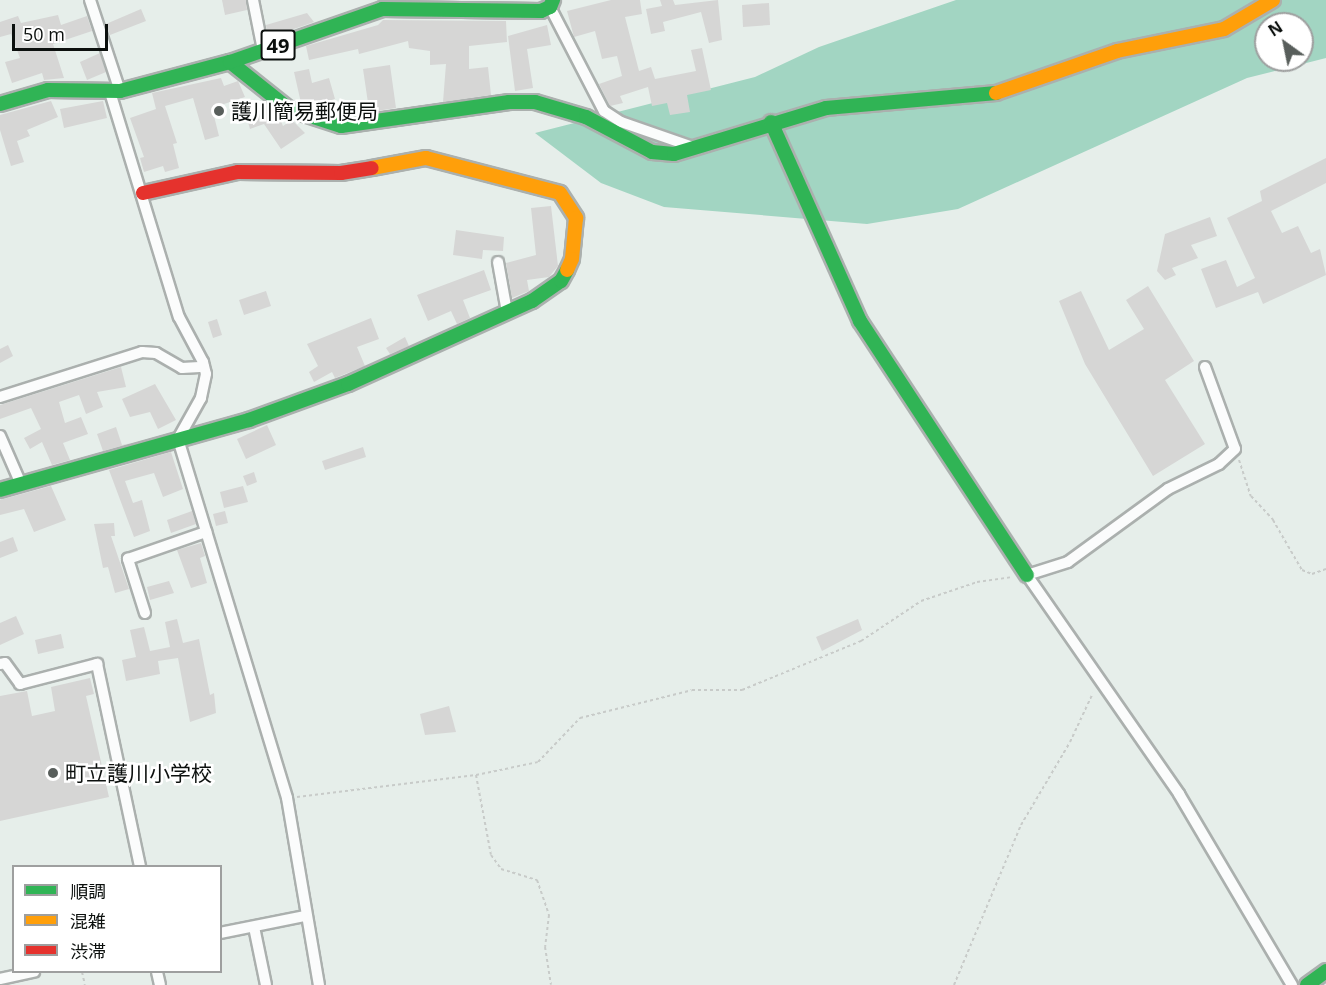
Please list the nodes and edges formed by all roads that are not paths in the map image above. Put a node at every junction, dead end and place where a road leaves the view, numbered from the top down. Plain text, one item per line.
1 (90, 0) edge
2 (253, 0) edge
3 (1273, 0) edge
4 (551, 3) edge
5 (263, 50) junction
6 (230, 62) junction
7 (115, 91) junction
8 (0, 104) edge
9 (771, 122) junction
10 (693, 147) junction
11 (143, 193) junction
12 (498, 262) dead end
13 (507, 312) junction
14 (204, 367) junction
15 (1205, 367) dead end
16 (0, 397) edge
17 (0, 436) edge
18 (178, 439) junction
19 (21, 484) junction
20 (0, 490) edge
21 (206, 532) junction
22 (1027, 575) junction
23 (145, 613) dead end
24 (0, 664) edge
25 (140, 865) edge
26 (305, 916) junction
27 (254, 927) junction
28 (222, 933) edge
29 (1326, 971) edge
30 (29, 973) edge
31 (0, 979) edge
32 (266, 985) edge
33 (319, 985) edge
34 (1292, 985) edge
35 (1307, 985) edge

1 - 7 street
2 - 5 street
3 - 9 street
4 - 5 street, 49
4 - 10 street
5 - 6 street, 49
6 - 7 street, 49
6 - 10 street
7 - 8 street, 49
7 - 11 street
9 - 10 street
9 - 22 street
11 - 13 street
11 - 14 street
12 - 13 street
13 - 18 street
14 - 16 street
14 - 18 street
15 - 22 street
17 - 19 street
18 - 19 street
18 - 21 street
19 - 20 street
21 - 23 street
21 - 26 street
22 - 34 street
24 - 25 street
26 - 27 street
26 - 33 street
27 - 28 street
27 - 32 street
29 - 35 street
30 - 31 street

